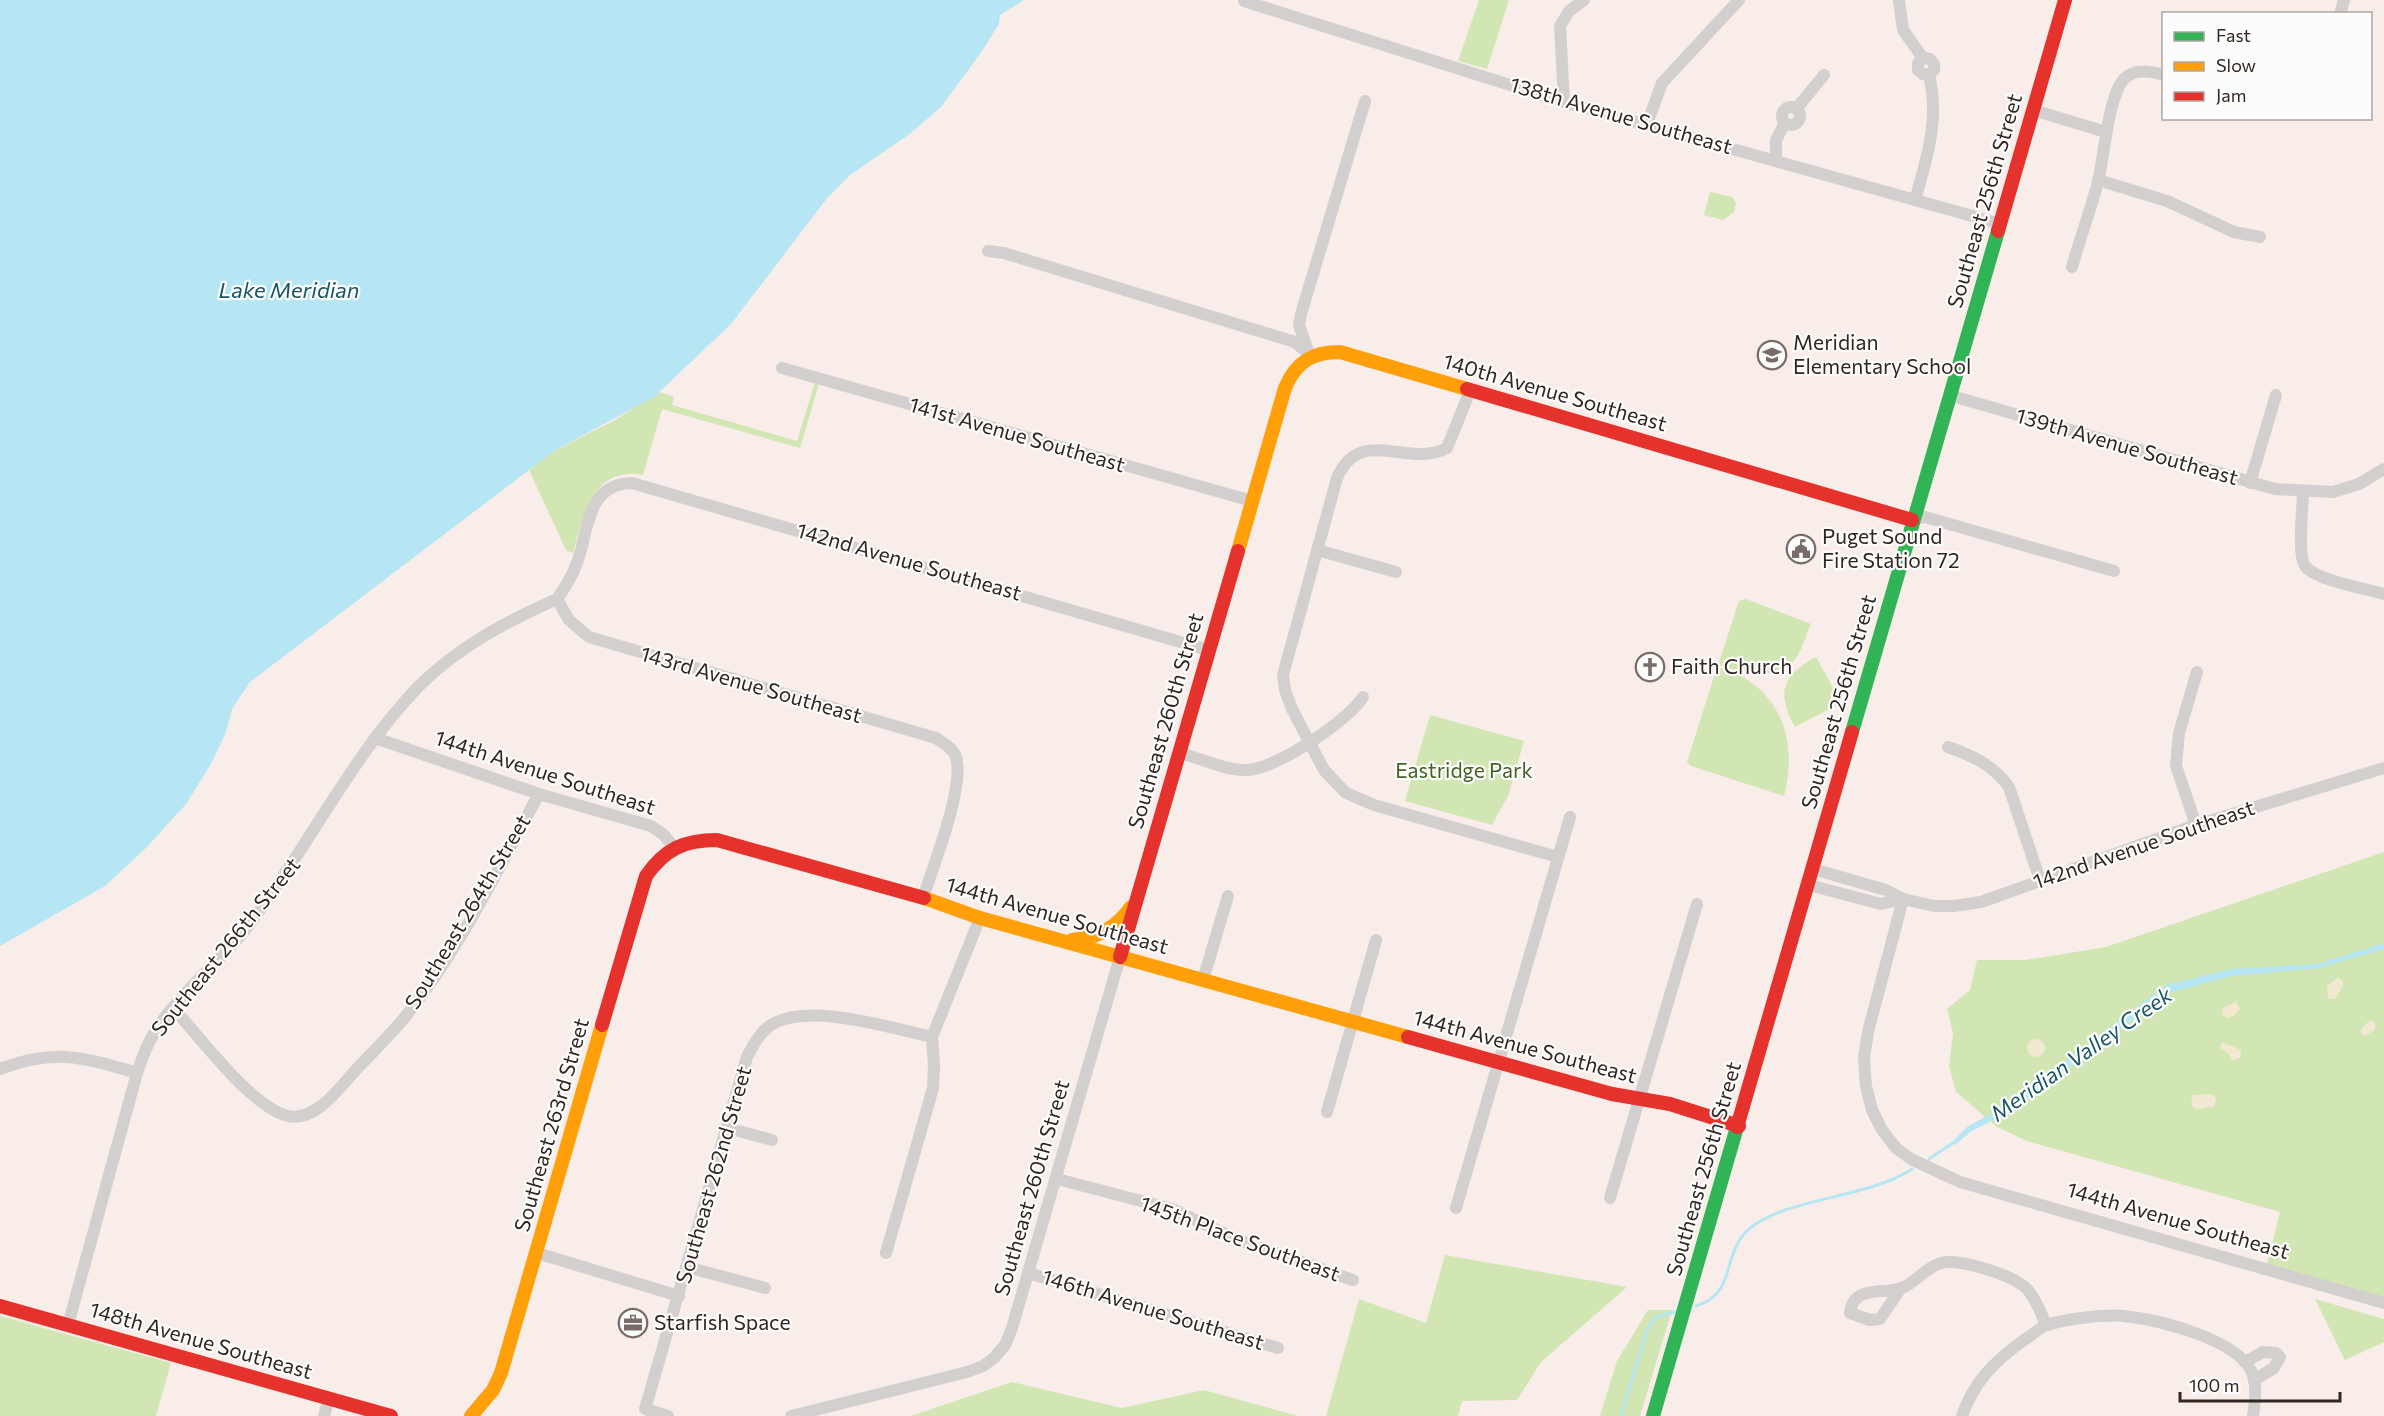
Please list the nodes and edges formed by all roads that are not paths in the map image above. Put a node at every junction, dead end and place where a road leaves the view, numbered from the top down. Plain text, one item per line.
1 (1584, 0) edge
2 (1739, 0) edge
3 (2065, 0) edge
4 (1244, 1) edge
5 (1899, 1) edge
6 (1824, 75) dead end
7 (2162, 75) edge
8 (1365, 101) dead end
9 (1564, 102) junction
10 (2033, 110) junction
11 (1647, 124) junction
12 (2106, 132) junction
13 (1776, 160) junction
14 (2098, 180) junction
15 (1915, 200) junction
16 (2001, 224) junction
17 (2260, 237) dead end
18 (988, 251) dead end
19 (2072, 267) dead end
20 (1310, 355) junction
21 (782, 368) dead end
22 (1470, 391) junction
23 (2276, 395) dead end
24 (1952, 396) junction
25 (2384, 469) edge
26 (2250, 483) junction
27 (2303, 492) junction
28 (1252, 501) junction
29 (1912, 520) junction
30 (1317, 550) junction
31 (2114, 571) dead end
32 (1396, 573) dead end
33 (2384, 594) edge
34 (556, 599) junction
35 (1209, 651) junction
36 (2196, 672) dead end
37 (1363, 696) dead end
38 (375, 738) junction
39 (1309, 741) junction
40 (1948, 747) dead end
41 (1180, 753) junction
42 (2384, 768) edge
43 (539, 794) junction
44 (1570, 817) dead end
45 (2196, 825) junction
46 (673, 846) junction
47 (1558, 857) junction
48 (1814, 869) junction
49 (2040, 880) junction
50 (1809, 885) junction
51 (1138, 895) junction
52 (1228, 896) dead end
53 (923, 898) junction
54 (1903, 899) junction
55 (1697, 903) dead end
56 (980, 918) junction
57 (1058, 939) junction
58 (1376, 940) dead end
59 (1120, 957) junction
60 (1203, 980) junction
61 (174, 1009) junction
62 (1353, 1022) junction
63 (932, 1037) junction
64 (1498, 1061) junction
65 (0, 1069) edge
66 (137, 1073) junction
67 (1639, 1100) junction
68 (1327, 1112) dead end
69 (1739, 1126) junction
70 (727, 1128) junction
71 (772, 1140) dead end
72 (1057, 1179) junction
73 (1610, 1198) dead end
74 (1456, 1208) dead end
75 (537, 1253) junction
76 (886, 1253) dead end
77 (687, 1268) junction
78 (1028, 1273) junction
79 (1353, 1280) dead end
80 (765, 1288) dead end
81 (1901, 1288) dead end
82 (679, 1296) junction
83 (2384, 1303) edge
84 (0, 1306) edge
85 (68, 1325) junction
86 (2046, 1325) junction
87 (1278, 1348) dead end
88 (2245, 1362) junction
89 (2253, 1378) junction
90 (329, 1398) junction
91 (324, 1416) edge
92 (391, 1416) edge
93 (471, 1416) edge
94 (668, 1416) edge
95 (791, 1416) edge
96 (1653, 1416) edge
97 (1962, 1416) edge
98 (2253, 1416) edge

1 - 9 street
2 - 11 street
3 - 10 street, Southeast 256th Street
4 - 9 street, 138th Avenue Southeast
5 - 15 street
6 - 13 street
7 - 12 street
8 - 20 street
9 - 11 street, 138th Avenue Southeast
10 - 12 street
10 - 16 street, Southeast 256th Street
11 - 13 street, 138th Avenue Southeast
12 - 14 street
13 - 15 street, 138th Avenue Southeast
14 - 17 street
14 - 19 street
15 - 16 street, 138th Avenue Southeast
16 - 24 street, Southeast 256th Street
18 - 20 street
20 - 22 street, 140th Avenue Southeast
20 - 28 street, Southeast 260th Street
21 - 28 street, 141st Avenue Southeast
22 - 29 street, 140th Avenue Southeast
22 - 30 street
23 - 26 street
24 - 26 street, 139th Avenue Southeast
24 - 29 street, Southeast 256th Street
25 - 27 street, 139th Avenue Southeast
26 - 27 street, 139th Avenue Southeast
27 - 33 street
28 - 35 street, Southeast 260th Street
29 - 31 street, 140th Avenue Southeast
29 - 48 street, Southeast 256th Street
30 - 32 street
30 - 39 street
34 - 35 street, 142nd Avenue Southeast
34 - 38 street, Southeast 266th Street
34 - 53 street, 143rd Avenue Southeast
35 - 41 street, Southeast 260th Street
36 - 45 street
37 - 39 street
38 - 43 street, 144th Avenue Southeast
38 - 61 street, Southeast 266th Street
39 - 41 street
39 - 47 street
40 - 49 street
41 - 51 street, Southeast 260th Street
42 - 45 street, 142nd Avenue Southeast
43 - 46 street, 144th Avenue Southeast
43 - 61 street, Southeast 264th Street
44 - 47 street
45 - 49 street, 142nd Avenue Southeast
46 - 53 street, 144th Avenue Southeast
46 - 75 street, Southeast 263rd Street
47 - 64 street
48 - 50 street, Southeast 256th Street
48 - 54 street, 142nd Avenue Southeast
49 - 54 street, 142nd Avenue Southeast
50 - 54 street, 142nd Avenue Southeast
50 - 69 street, Southeast 256th Street
51 - 57 street
51 - 59 street, Southeast 260th Street
52 - 60 street
53 - 56 street, 144th Avenue Southeast
54 - 83 street, 144th Avenue Southeast
55 - 67 street
56 - 57 street, 144th Avenue Southeast
56 - 63 street
57 - 59 street, 144th Avenue Southeast
58 - 62 street
59 - 60 street, 144th Avenue Southeast
59 - 72 street, Southeast 260th Street
60 - 62 street, 144th Avenue Southeast
61 - 66 street, Southeast 266th Street
62 - 64 street, 144th Avenue Southeast
62 - 68 street
63 - 70 street, Southeast 262nd Street
63 - 76 street
64 - 67 street, 144th Avenue Southeast
64 - 74 street
65 - 66 street
66 - 85 street, Southeast 266th Street
67 - 69 street, 144th Avenue Southeast
67 - 73 street
69 - 96 street, Southeast 256th Street
70 - 71 street
70 - 77 street, Southeast 262nd Street
72 - 78 street, Southeast 260th Street
72 - 79 street, 145th Place Southeast
75 - 82 street
75 - 93 street, Southeast 263rd Street
77 - 80 street
77 - 82 street, Southeast 262nd Street
78 - 87 street, 146th Avenue Southeast
78 - 95 street, Southeast 260th Street
81 - 86 street
82 - 94 street, Southeast 262nd Street
84 - 85 street, 148th Avenue Southeast
85 - 90 street, 148th Avenue Southeast
86 - 88 street
86 - 97 street
88 - 89 street
88 - 89 street
89 - 98 street
90 - 91 street
90 - 92 street, 148th Avenue Southeast

